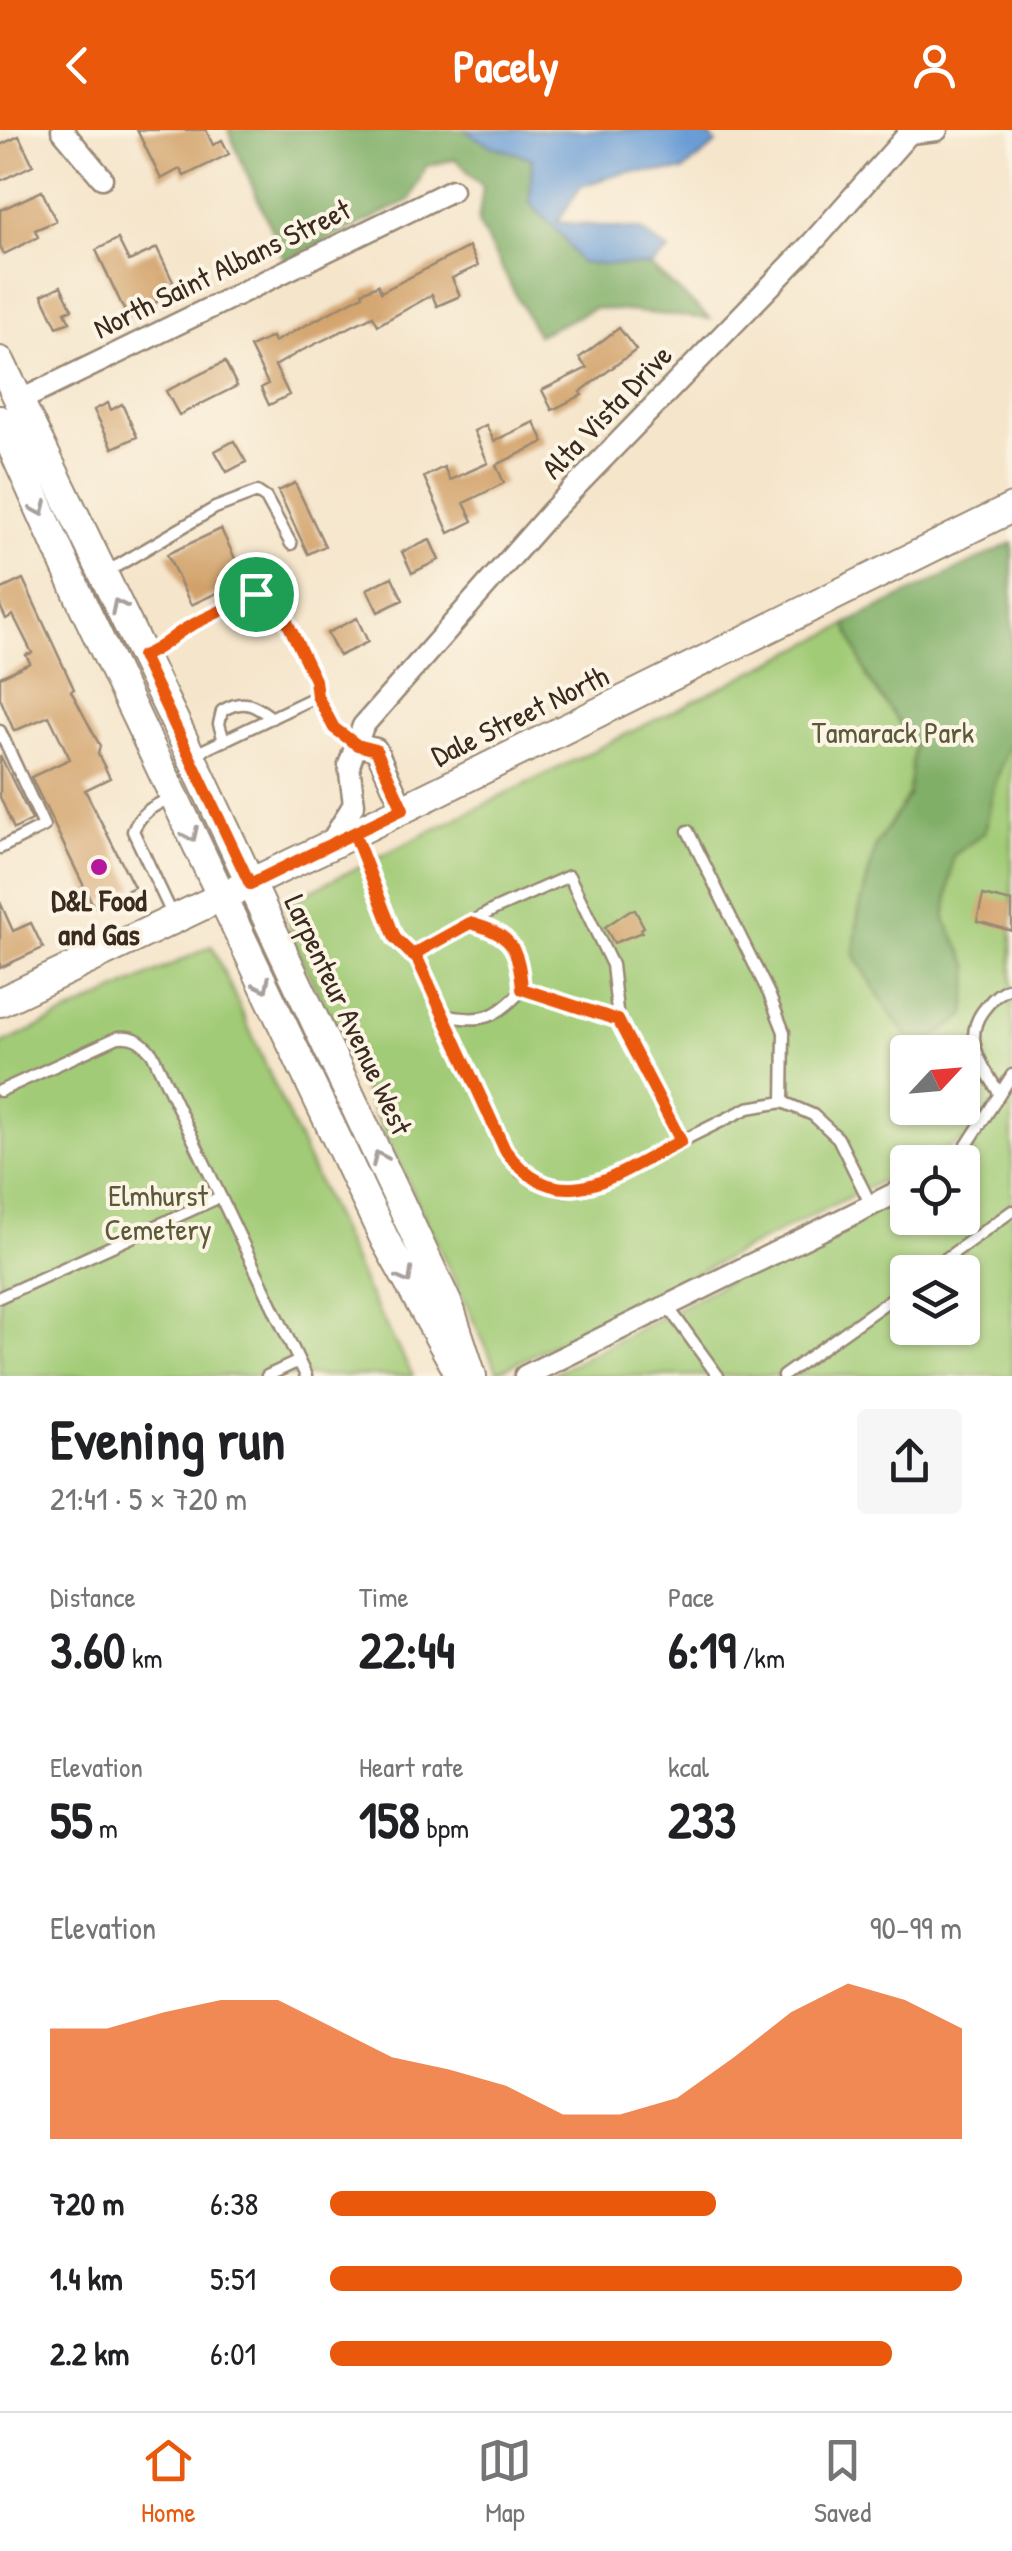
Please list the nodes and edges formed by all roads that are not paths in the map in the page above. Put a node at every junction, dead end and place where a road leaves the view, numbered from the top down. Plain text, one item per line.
1 (62, 130) edge
2 (937, 130) edge
3 (910, 131) edge
4 (102, 178) dead end
5 (452, 190) dead end
6 (0, 362) edge
7 (9, 410) edge
8 (1012, 508) edge
9 (291, 544) dead end
10 (100, 570) junction
11 (142, 656) junction
12 (317, 696) junction
13 (272, 718) junction
14 (0, 731) edge
15 (224, 740) junction
16 (357, 745) junction
17 (191, 756) junction
18 (173, 796) junction
19 (403, 809) junction
20 (688, 831) dead end
21 (354, 833) junction
22 (328, 846) junction
23 (0, 848) edge
24 (250, 884) junction
25 (221, 898) junction
26 (174, 919) junction
27 (470, 923) junction
28 (412, 955) junction
29 (1012, 986) edge
30 (522, 989) junction
31 (0, 1002) edge
32 (442, 1015) junction
33 (618, 1020) junction
34 (1012, 1074) edge
35 (0, 1091) edge
36 (999, 1094) junction
37 (783, 1102) junction
38 (681, 1141) junction
39 (967, 1145) edge
40 (890, 1195) edge
41 (220, 1197) junction
42 (871, 1205) junction
43 (1012, 1211) edge
44 (951, 1255) edge
45 (0, 1297) edge
46 (890, 1300) edge
47 (668, 1307) junction
48 (298, 1361) junction
49 (267, 1376) edge
50 (306, 1376) edge
51 (462, 1376) edge
52 (472, 1376) edge
53 (525, 1376) edge
54 (718, 1376) edge
55 (784, 1376) edge

1 - 4 street
2 - 3 street
3 - 16 street, Alta Vista Drive
5 - 7 street, North Saint Albans Street
6 - 7 main road, Larpenteur Avenue West
7 - 10 main road, Larpenteur Avenue West
7 -> 18 main road, Larpenteur Avenue West
8 - 19 main road, Dale Street North
9 - 10 lane
11 -> 10 main road, Larpenteur Avenue West
11 - 12 lane
11 - 17 main road, Larpenteur Avenue West
12 - 13 lane
12 - 16 lane
13 - 15 lane
13 - 15 lane
14 - 23 lane
15 - 17 lane
16 - 19 street
16 - 22 street, Alta Vista Drive
17 - 24 main road, Larpenteur Avenue West
18 -> 25 main road, Larpenteur Avenue West
18 - 26 lane
19 - 21 main road, Dale Street North
20 - 37 lane
21 - 22 main road, Dale Street North
21 - 28 lane
22 - 24 main road, Dale Street North
24 - 25 main road, Dale Street North
52 -> 24 main road, Larpenteur Avenue West
25 - 26 main road, Dale Street North
25 -> 51 main road, Larpenteur Avenue West
26 - 31 main road, Dale Street North
27 - 28 lane
27 - 30 lane
27 - 33 lane
28 - 32 lane
29 - 36 lane
30 - 32 lane
30 - 33 lane
32 - 38 lane
33 - 38 lane
34 - 36 lane
35 - 41 lane
36 - 39 lane
37 - 38 lane
37 - 42 lane
40 - 42 street
41 - 45 lane
41 - 48 lane
42 - 47 street
43 - 44 lane
46 - 55 lane
47 - 53 street
47 - 54 lane
48 - 49 lane
48 - 50 lane

